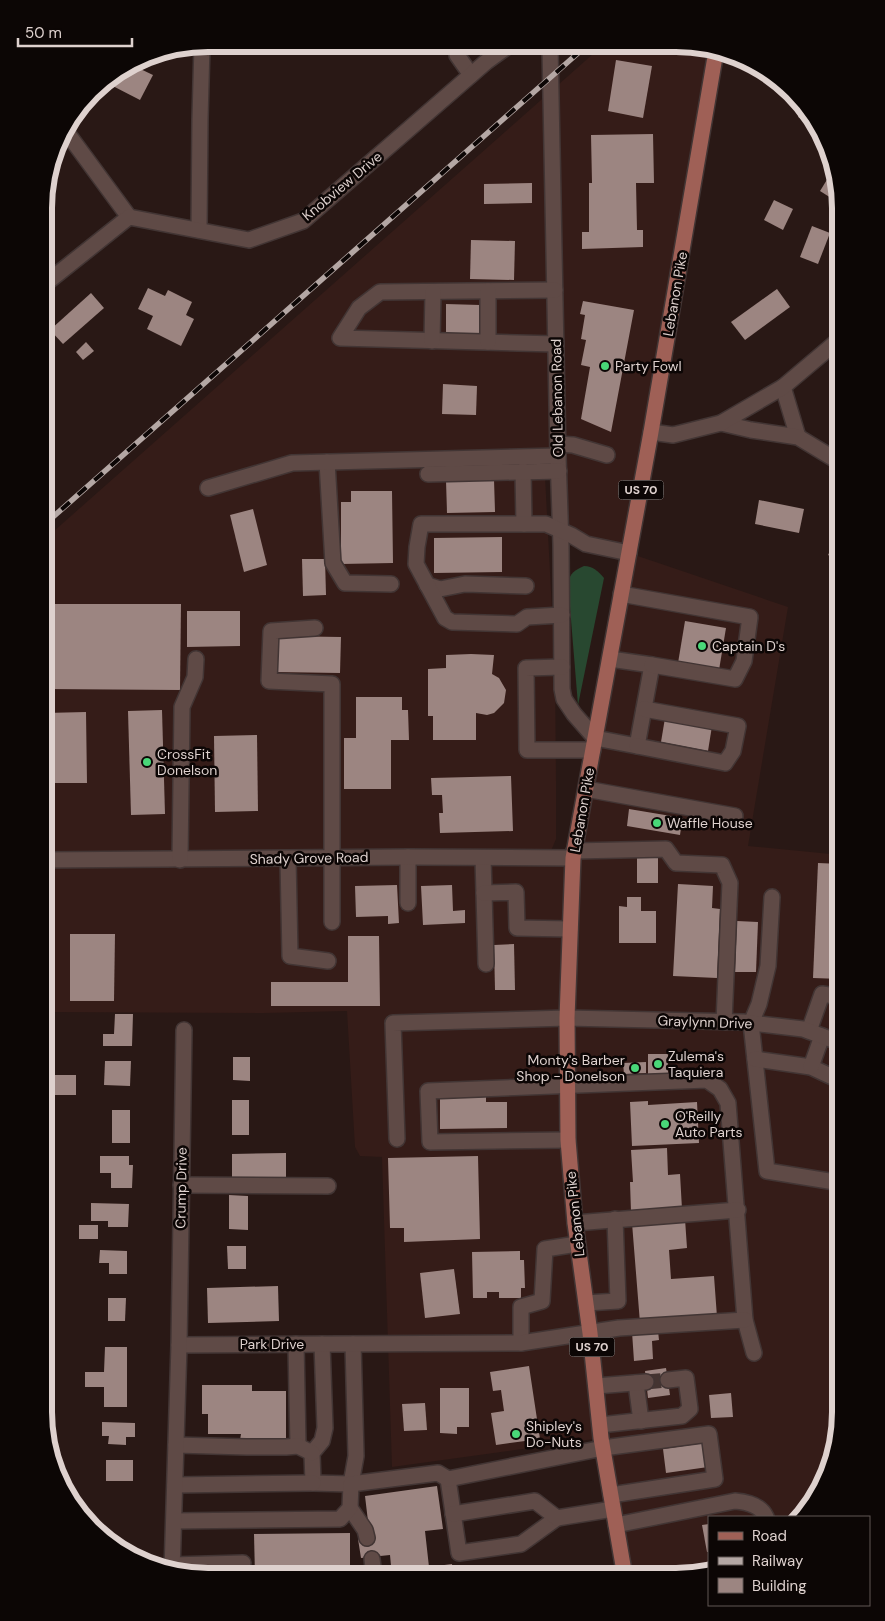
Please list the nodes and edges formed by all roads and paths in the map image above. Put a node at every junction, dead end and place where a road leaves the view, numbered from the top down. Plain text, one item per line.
1 (457, 52) edge
2 (500, 52) edge
3 (550, 52) edge
4 (202, 53) edge
5 (715, 57) edge
6 (470, 75) junction
7 (70, 137) edge
8 (129, 217) junction
9 (199, 230) junction
10 (52, 278) edge
11 (555, 290) junction
12 (488, 291) junction
13 (433, 292) junction
14 (432, 341) junction
15 (488, 342) junction
16 (556, 344) junction
17 (832, 346) edge
18 (783, 387) junction
19 (721, 423) junction
20 (651, 432) junction
21 (798, 437) junction
22 (607, 455) dead end
23 (558, 457) junction
24 (832, 458) edge
25 (327, 462) junction
26 (523, 472) junction
27 (428, 474) dead end
28 (208, 488) dead end
29 (524, 524) junction
30 (561, 530) junction
31 (629, 553) junction
32 (391, 584) dead end
33 (427, 585) junction
34 (526, 586) dead end
35 (621, 594) junction
36 (562, 615) junction
37 (315, 628) dead end
38 (196, 658) dead end
39 (610, 659) junction
40 (652, 665) junction
41 (562, 667) junction
42 (644, 709) junction
43 (594, 744) junction
44 (637, 746) junction
45 (586, 789) junction
46 (735, 816) dead end
47 (574, 855) junction
48 (408, 857) junction
49 (288, 858) junction
50 (331, 858) junction
51 (483, 858) junction
52 (52, 860) edge
53 (180, 860) junction
54 (484, 893) junction
55 (772, 897) dead end
56 (408, 903) dead end
57 (332, 922) dead end
58 (570, 929) junction
59 (328, 961) dead end
60 (486, 964) dead end
61 (832, 996) edge
62 (567, 1018) junction
63 (724, 1022) junction
64 (751, 1022) junction
65 (184, 1030) dead end
66 (815, 1033) junction
67 (832, 1040) edge
68 (755, 1059) junction
69 (811, 1067) junction
70 (832, 1077) edge
71 (567, 1085) junction
72 (397, 1139) dead end
73 (568, 1140) junction
74 (832, 1182) edge
75 (181, 1185) junction
76 (328, 1186) dead end
77 (738, 1210) junction
78 (615, 1219) junction
79 (575, 1222) junction
80 (578, 1244) junction
81 (586, 1303) junction
82 (745, 1320) junction
83 (590, 1333) junction
84 (521, 1343) junction
85 (296, 1344) junction
86 (322, 1344) junction
87 (353, 1344) junction
88 (178, 1345) junction
89 (754, 1353) dead end
90 (668, 1380) tunnel mouth
91 (596, 1386) junction
92 (641, 1420) junction
93 (600, 1425) junction
94 (176, 1445) junction
95 (298, 1446) junction
96 (603, 1448) junction
97 (312, 1453) junction
98 (448, 1479) junction
99 (313, 1483) junction
100 (352, 1484) junction
101 (175, 1485) junction
102 (612, 1502) junction
103 (350, 1508) junction
104 (453, 1514) junction
105 (766, 1516) edge
106 (558, 1518) junction
107 (174, 1521) junction
108 (616, 1524) junction
109 (367, 1538) dead end
110 (372, 1558) dead end
111 (243, 1563) dead end
112 (172, 1564) edge
113 (187, 1567) edge
114 (373, 1568) edge
115 (624, 1568) edge

1 - 6 street
2 - 6 street, Knobview Drive
3 - 11 street, Old Lebanon Road
4 - 9 street
5 - 20 main road, Lebanon Pike / US 70
6 - 9 street, Knobview Drive
7 - 8 street
8 - 9 street, Knobview Drive
8 - 10 street
11 - 12 street
11 - 16 street, Old Lebanon Road
12 - 13 street
12 - 15 street
13 - 14 street
13 - 14 street
14 - 15 street
15 - 16 street
16 - 23 street, Old Lebanon Road
17 - 18 street
18 - 19 street
18 - 21 street
19 - 20 street
19 - 21 street
20 - 31 main road, Lebanon Pike / US 70
21 - 24 street
22 - 23 street
23 - 25 street
23 - 26 street
23 - 30 street, Old Lebanon Road
25 - 28 street
25 - 32 street
26 - 27 street
26 - 29 street
29 - 30 street
29 - 33 street
30 - 31 street
30 - 36 street, Old Lebanon Road
31 - 35 main road, Lebanon Pike / US 70
33 - 34 street
33 - 36 street
35 - 39 main road, Lebanon Pike / US 70
35 - 40 street
36 - 41 street, Old Lebanon Road
37 - 50 street
38 - 53 street
39 - 40 street
39 - 43 main road, Lebanon Pike / US 70
40 - 42 street
41 - 43 street, Old Lebanon Road
41 - 43 street
42 - 44 street
42 - 44 street
43 - 44 street
43 - 45 main road, Lebanon Pike / US 70
45 - 46 street
45 - 47 main road, Lebanon Pike / US 70
47 - 51 street, Shady Grove Road
47 - 58 main road, Lebanon Pike / US 70
47 - 63 street, Shady Grove Road
48 - 50 street, Shady Grove Road
48 - 51 street, Shady Grove Road
48 - 56 street
49 - 50 street, Shady Grove Road
49 - 53 street, Shady Grove Road
49 - 59 street
50 - 57 street
51 - 54 street
52 - 53 street, Shady Grove Road
54 - 58 street
54 - 60 street
55 - 64 street
58 - 62 main road, Lebanon Pike / US 70
61 - 66 street
62 - 63 street, Graylynn Drive
62 - 71 main road, Lebanon Pike / US 70
62 - 72 street, Graylynn Drive
63 - 64 street, Graylynn Drive
64 - 66 street, Graylynn Drive
64 - 68 street
65 - 75 street, Crump Drive
66 - 67 street, Graylynn Drive
66 - 69 street
68 - 69 street
68 - 74 street
69 - 70 street
71 - 73 main road, Lebanon Pike / US 70
71 - 73 street
71 - 77 street
73 - 79 main road, Lebanon Pike / US 70
75 - 76 street
75 - 88 street, Crump Drive
77 - 78 street
77 - 82 street
78 - 79 street
78 - 81 street
79 - 80 main road, Lebanon Pike / US 70
80 - 81 main road, Lebanon Pike / US 70
80 - 84 street
81 - 83 main road, Lebanon Pike / US 70
82 - 83 street, Park Drive
82 - 89 street
83 - 84 street, Park Drive
83 - 91 main road, Lebanon Pike / US 70
84 - 87 street, Park Drive
85 - 86 street, Park Drive
85 - 88 street, Park Drive
85 - 95 street
86 - 87 street, Park Drive
86 - 97 street
87 - 100 street
88 - 94 street
90 - 92 street
91 - 92 street
91 - 93 main road, Lebanon Pike / US 70
92 - 93 street
93 - 96 main road, Lebanon Pike / US 70
94 - 95 street
94 - 101 street
95 - 97 street
96 - 98 street
96 - 102 main road, Lebanon Pike / US 70
96 - 102 street
97 - 99 street
98 - 100 street
98 - 104 street
99 - 100 street
99 - 101 street
100 - 103 street
101 - 107 street
102 - 106 street
102 - 108 main road, Lebanon Pike / US 70
103 - 107 street
103 - 109 street
104 - 106 street
104 - 106 street
105 - 108 street
107 - 112 street
108 - 115 main road, Lebanon Pike / US 70
110 - 114 street
111 - 113 street

